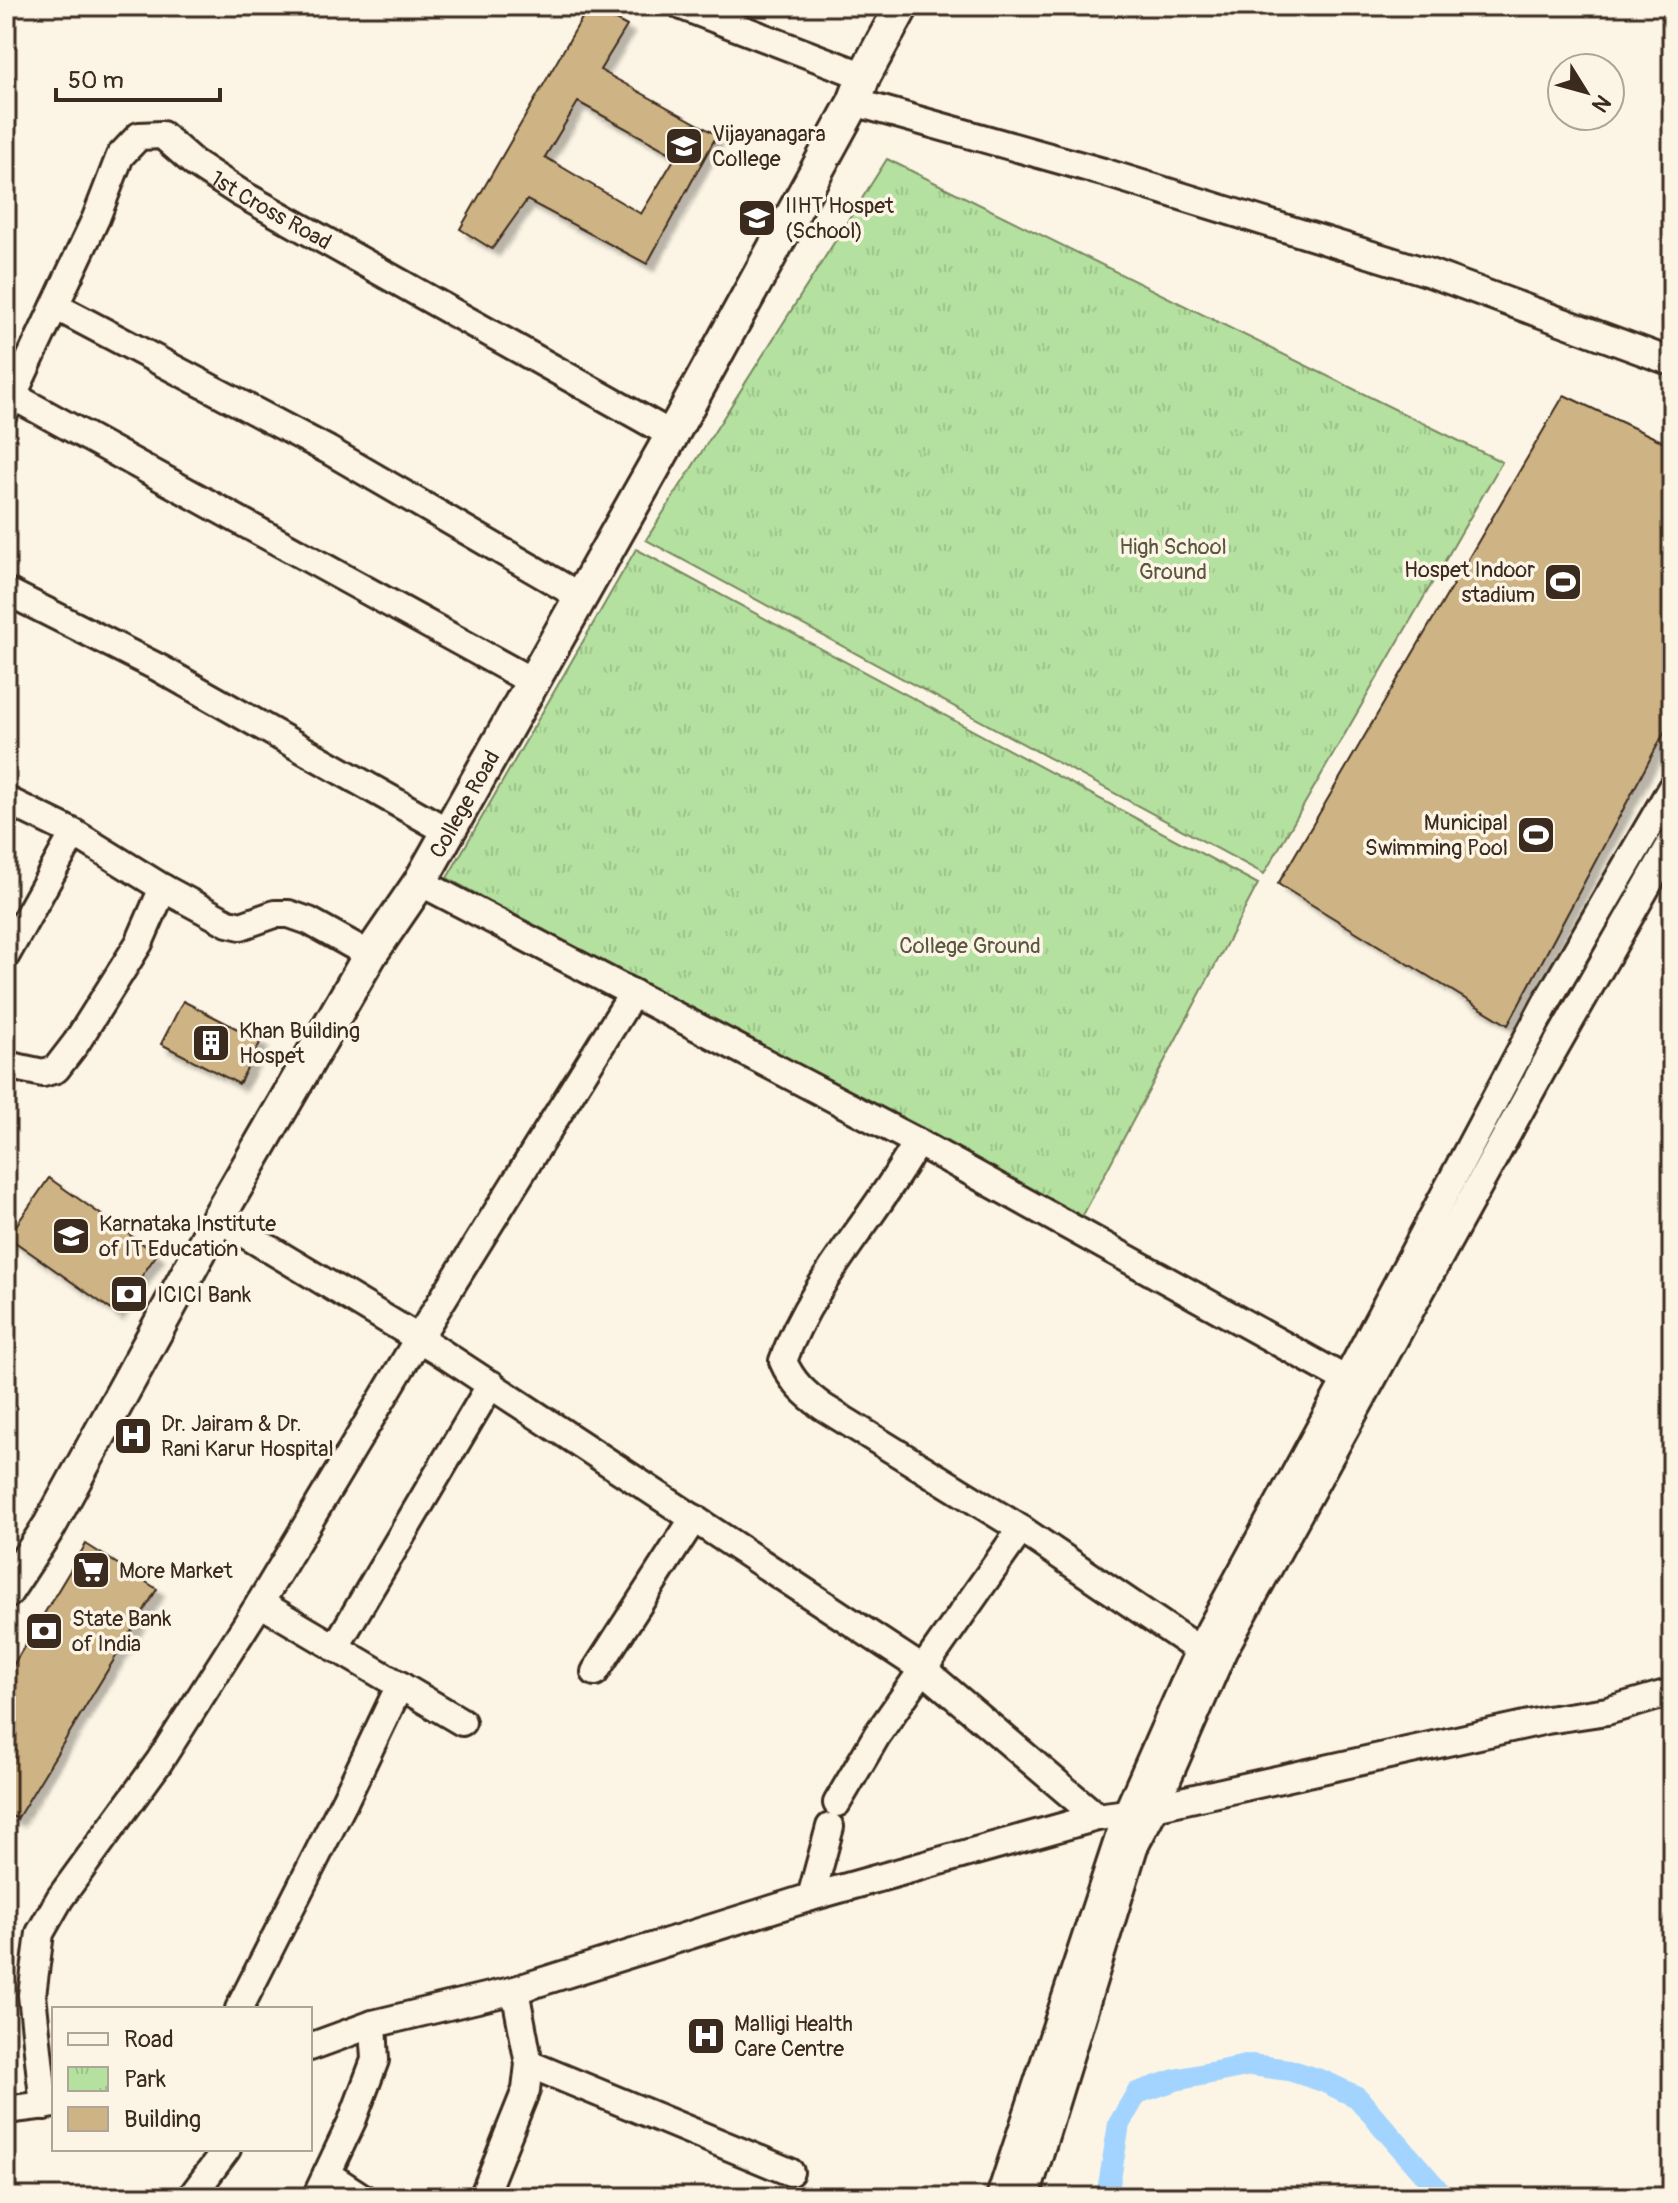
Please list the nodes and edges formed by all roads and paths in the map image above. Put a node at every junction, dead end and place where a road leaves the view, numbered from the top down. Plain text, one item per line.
1 (682, 6) edge
2 (902, 6) edge
3 (859, 89) junction
4 (55, 306) junction
5 (1672, 362) edge
6 (9, 403) edge
7 (672, 435) junction
8 (6, 591) edge
9 (581, 597) junction
10 (533, 682) junction
11 (1672, 787) edge
12 (6, 800) edge
13 (447, 831) junction
14 (74, 833) junction
15 (1672, 842) edge
16 (420, 882) junction
17 (163, 888) junction
18 (6, 955) edge
19 (370, 955) junction
20 (633, 993) junction
21 (6, 1065) edge
22 (917, 1142) junction
23 (218, 1218) junction
24 (418, 1339) junction
25 (491, 1384) junction
26 (1356, 1386) junction
27 (694, 1518) junction
28 (1021, 1529) junction
29 (6, 1592) edge
30 (260, 1603) junction
31 (335, 1648) junction
32 (1199, 1650) junction
33 (924, 1670) junction
34 (595, 1672) dead end
35 (400, 1685) junction
36 (1672, 1692) edge
37 (462, 1722) dead end
38 (1155, 1807) junction
39 (1127, 1813) junction
40 (1097, 1817) junction
41 (811, 1897) junction
42 (515, 1990) junction
43 (240, 2007) edge
44 (373, 2024) junction
45 (312, 2046) edge
46 (529, 2064) junction
47 (49, 2105) edge
48 (6, 2110) edge
49 (226, 2151) edge
50 (790, 2172) dead end
51 (322, 2186) edge
52 (191, 2197) edge
53 (362, 2197) edge
54 (483, 2197) edge
55 (1000, 2197) edge
56 (1026, 2197) edge

1 - 3 street
2 - 3 main road, College Road
3 - 5 street
3 - 7 main road, College Road
4 - 6 street, 1st Cross Road
4 - 7 street, 1st Cross Road
4 - 9 street
6 - 10 street
7 - 9 main road, College Road
8 - 13 street
9 - 10 main road, College Road
10 - 13 main road, College Road
11 - 26 street
12 - 14 street
13 - 16 main road, College Road
14 - 17 street
14 - 18 street
15 - 26 street
16 - 19 main road, College Road
16 - 20 street
17 - 19 street
17 - 21 street
19 - 23 main road, College Road
20 - 22 street
20 - 24 street
22 - 26 street
22 - 28 street
23 - 24 street
23 - 29 main road, College Road
24 - 25 street
24 - 30 street
25 - 27 street
25 - 31 street
26 - 32 street
26 - 38 street
27 - 33 street
27 - 34 street
28 - 32 street
28 - 33 street
30 - 31 street
30 - 47 street
31 - 35 street
32 - 39 street
33 - 40 street
33 - 41 street
35 - 37 street
35 - 43 street
36 - 38 street
38 - 39 street
38 - 56 street
39 - 40 street
39 - 55 street
40 - 41 street
41 - 42 street
42 - 44 street
42 - 46 street
44 - 45 street
44 - 51 street
46 - 50 street
46 - 54 street
47 - 48 street
49 - 52 street
51 - 53 street

